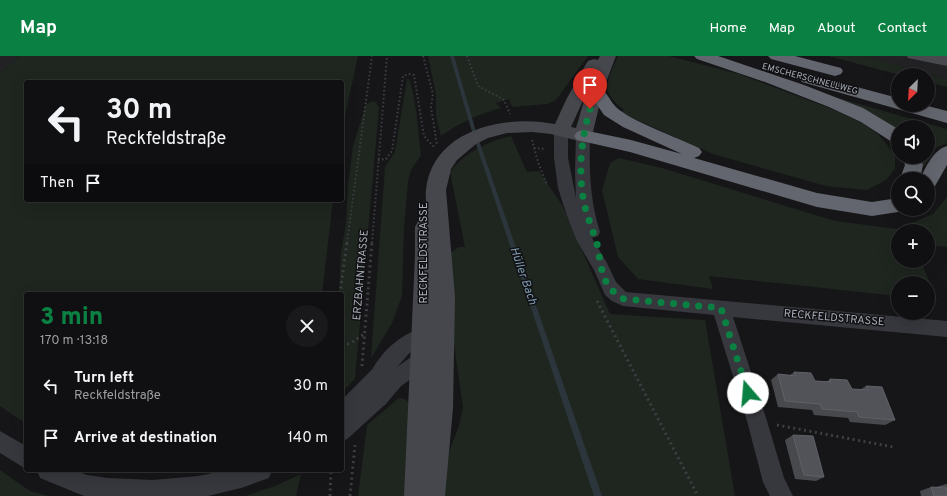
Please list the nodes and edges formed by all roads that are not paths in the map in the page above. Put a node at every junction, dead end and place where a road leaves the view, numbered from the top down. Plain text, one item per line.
1 (600, 56) edge
2 (608, 56) edge
3 (702, 56) edge
4 (722, 56) edge
5 (776, 56) edge
6 (852, 75) dead end
7 (595, 90) junction
8 (935, 98) edge
9 (891, 101) edge
10 (947, 101) edge
11 (929, 112) edge
12 (947, 117) edge
13 (564, 124) junction
14 (585, 129) junction
15 (891, 132) edge
16 (947, 152) edge
17 (706, 159) junction
18 (933, 172) edge
19 (891, 196) edge
20 (891, 207) edge
21 (601, 268) junction
22 (721, 308) junction
23 (947, 329) edge
24 (432, 344) junction
25 (344, 411) edge
26 (348, 436) edge
27 (0, 441) edge
28 (24, 457) edge
29 (53, 472) edge
30 (256, 472) edge
31 (418, 496) edge
32 (431, 496) edge
33 (782, 496) edge

1 - 13 street, RECKFELDSTRASSE
2 - 7 street, RECKFELDSTRASSE
3 - 15 highway
4 - 9 highway, EMSCHERSCHNELLWEG
5 - 6 highway, EMSCHERSCHNELLWEG
7 - 14 street, RECKFELDSTRASSE
7 - 17 highway
8 - 10 highway
11 - 12 highway
13 - 14 street, RECKFELDSTRASSE
13 - 21 street, RECKFELDSTRASSE
13 - 24 street, RECKFELDSTRASSE
14 - 17 highway
14 - 20 highway
14 - 21 street, RECKFELDSTRASSE
16 - 18 highway
17 - 19 highway
21 - 22 street, RECKFELDSTRASSE
22 - 23 street, RECKFELDSTRASSE
22 - 33 street
24 - 25 street, bridge
24 - 26 street, bridge
24 - 31 street, RECKFELDSTRASSE
24 - 32 street, RECKFELDSTRASSE
27 - 28 street
29 - 30 street

